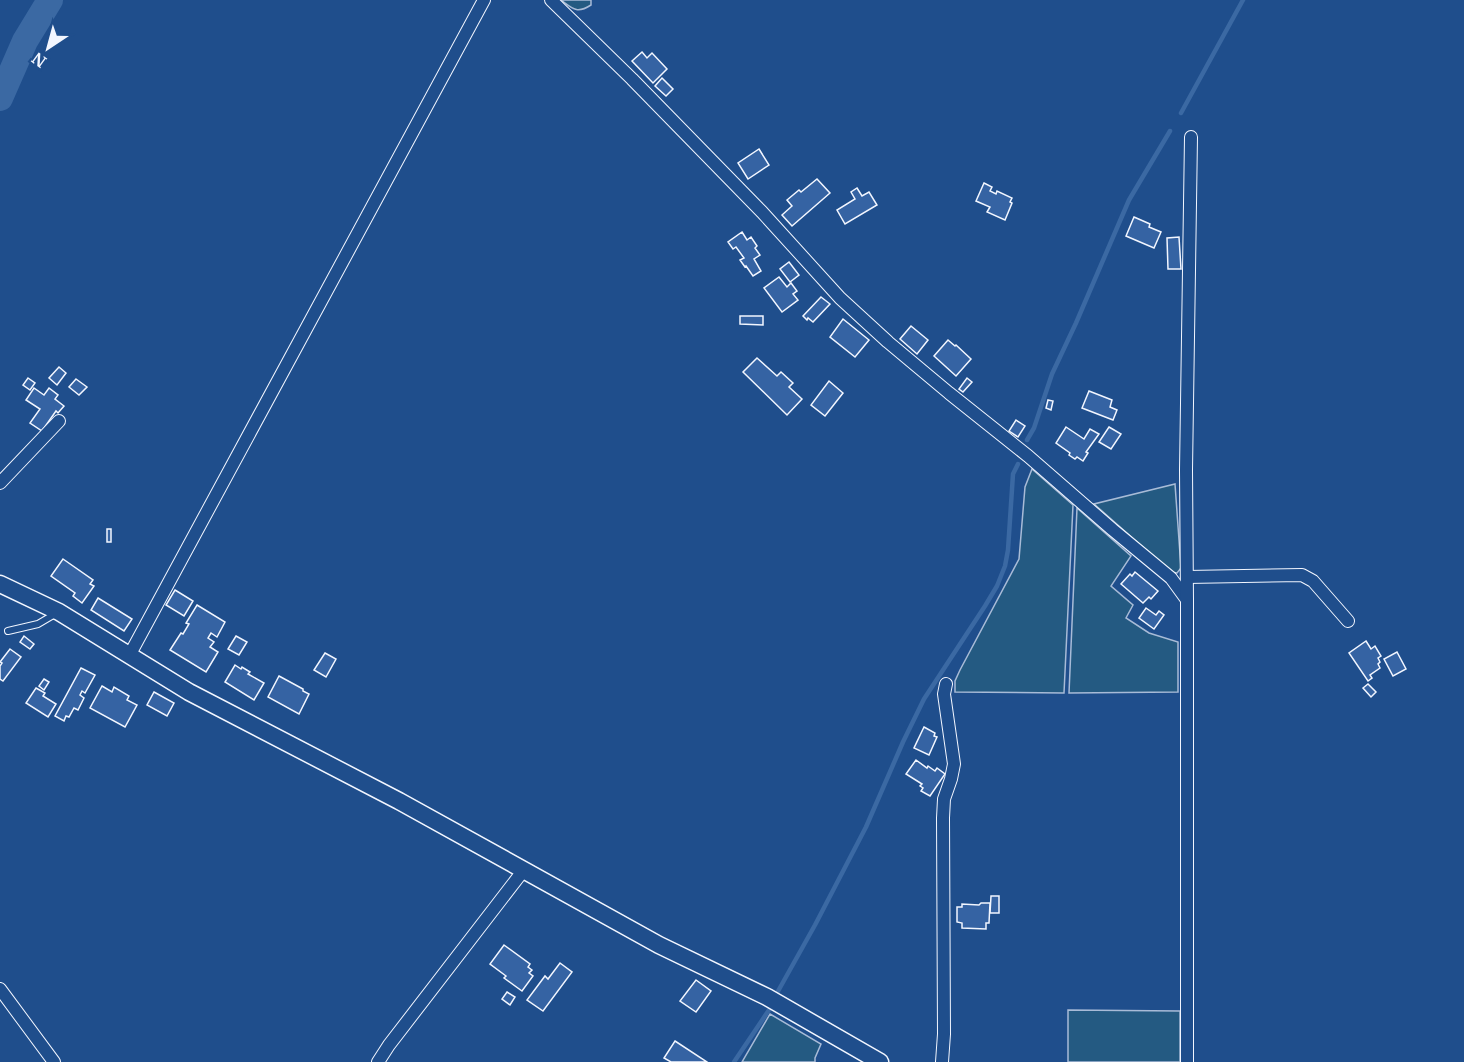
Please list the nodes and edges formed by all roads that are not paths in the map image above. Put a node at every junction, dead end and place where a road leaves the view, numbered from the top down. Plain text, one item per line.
1 (484, 0) edge
2 (551, 0) edge
3 (1191, 137) dead end
4 (59, 421) dead end
5 (0, 483) edge
6 (1187, 577) junction
7 (0, 584) edge
8 (1187, 600) junction
9 (58, 612) junction
10 (1348, 621) dead end
11 (8, 631) dead end
12 (129, 656) junction
13 (946, 684) dead end
14 (523, 871) junction
15 (0, 988) edge
16 (54, 1062) edge
17 (378, 1062) edge
18 (880, 1062) edge
19 (942, 1062) edge
20 (1187, 1062) edge

1 - 12 street
2 - 8 street
3 - 6 street
4 - 5 street
6 - 8 street
6 - 10 street
7 - 9 street
8 - 20 street
9 - 11 lane
9 - 12 street
12 - 14 street
13 - 19 street
14 - 17 street
14 - 18 street
15 - 16 street

